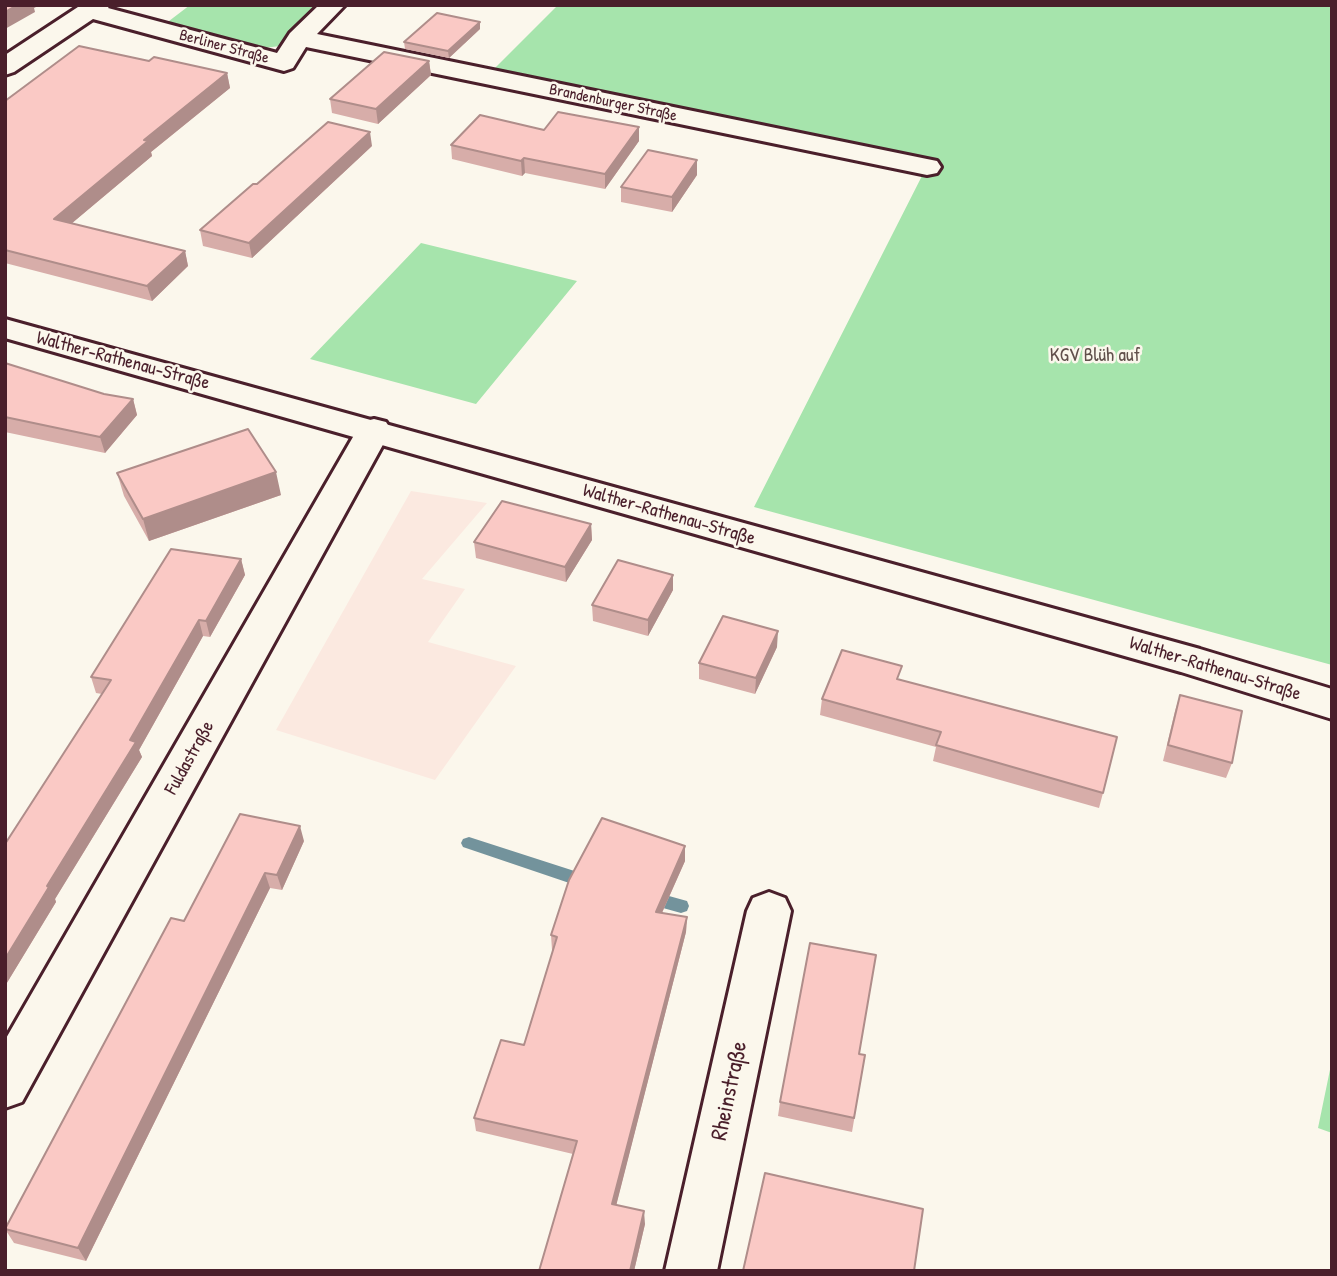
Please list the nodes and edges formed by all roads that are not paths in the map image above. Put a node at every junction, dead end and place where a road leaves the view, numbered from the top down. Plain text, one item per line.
1 (334, 5) edge
2 (94, 8) edge
3 (299, 38) junction
4 (5, 67) edge
5 (927, 167) dead end
6 (5, 328) edge
7 (374, 429) junction
8 (1332, 704) edge
9 (769, 911) dead end
10 (5, 1086) edge
11 (691, 1271) edge

1 - 3 street, Berliner Straße
2 - 3 street, Berliner Straße
2 - 4 street, Berliner Straße
3 - 5 street, Brandenburger Straße
6 - 7 street, Walther-Rathenau-Straße
7 - 8 street, Walther-Rathenau-Straße
7 - 10 street, Fuldastraße
9 - 11 street, Rheinstraße

